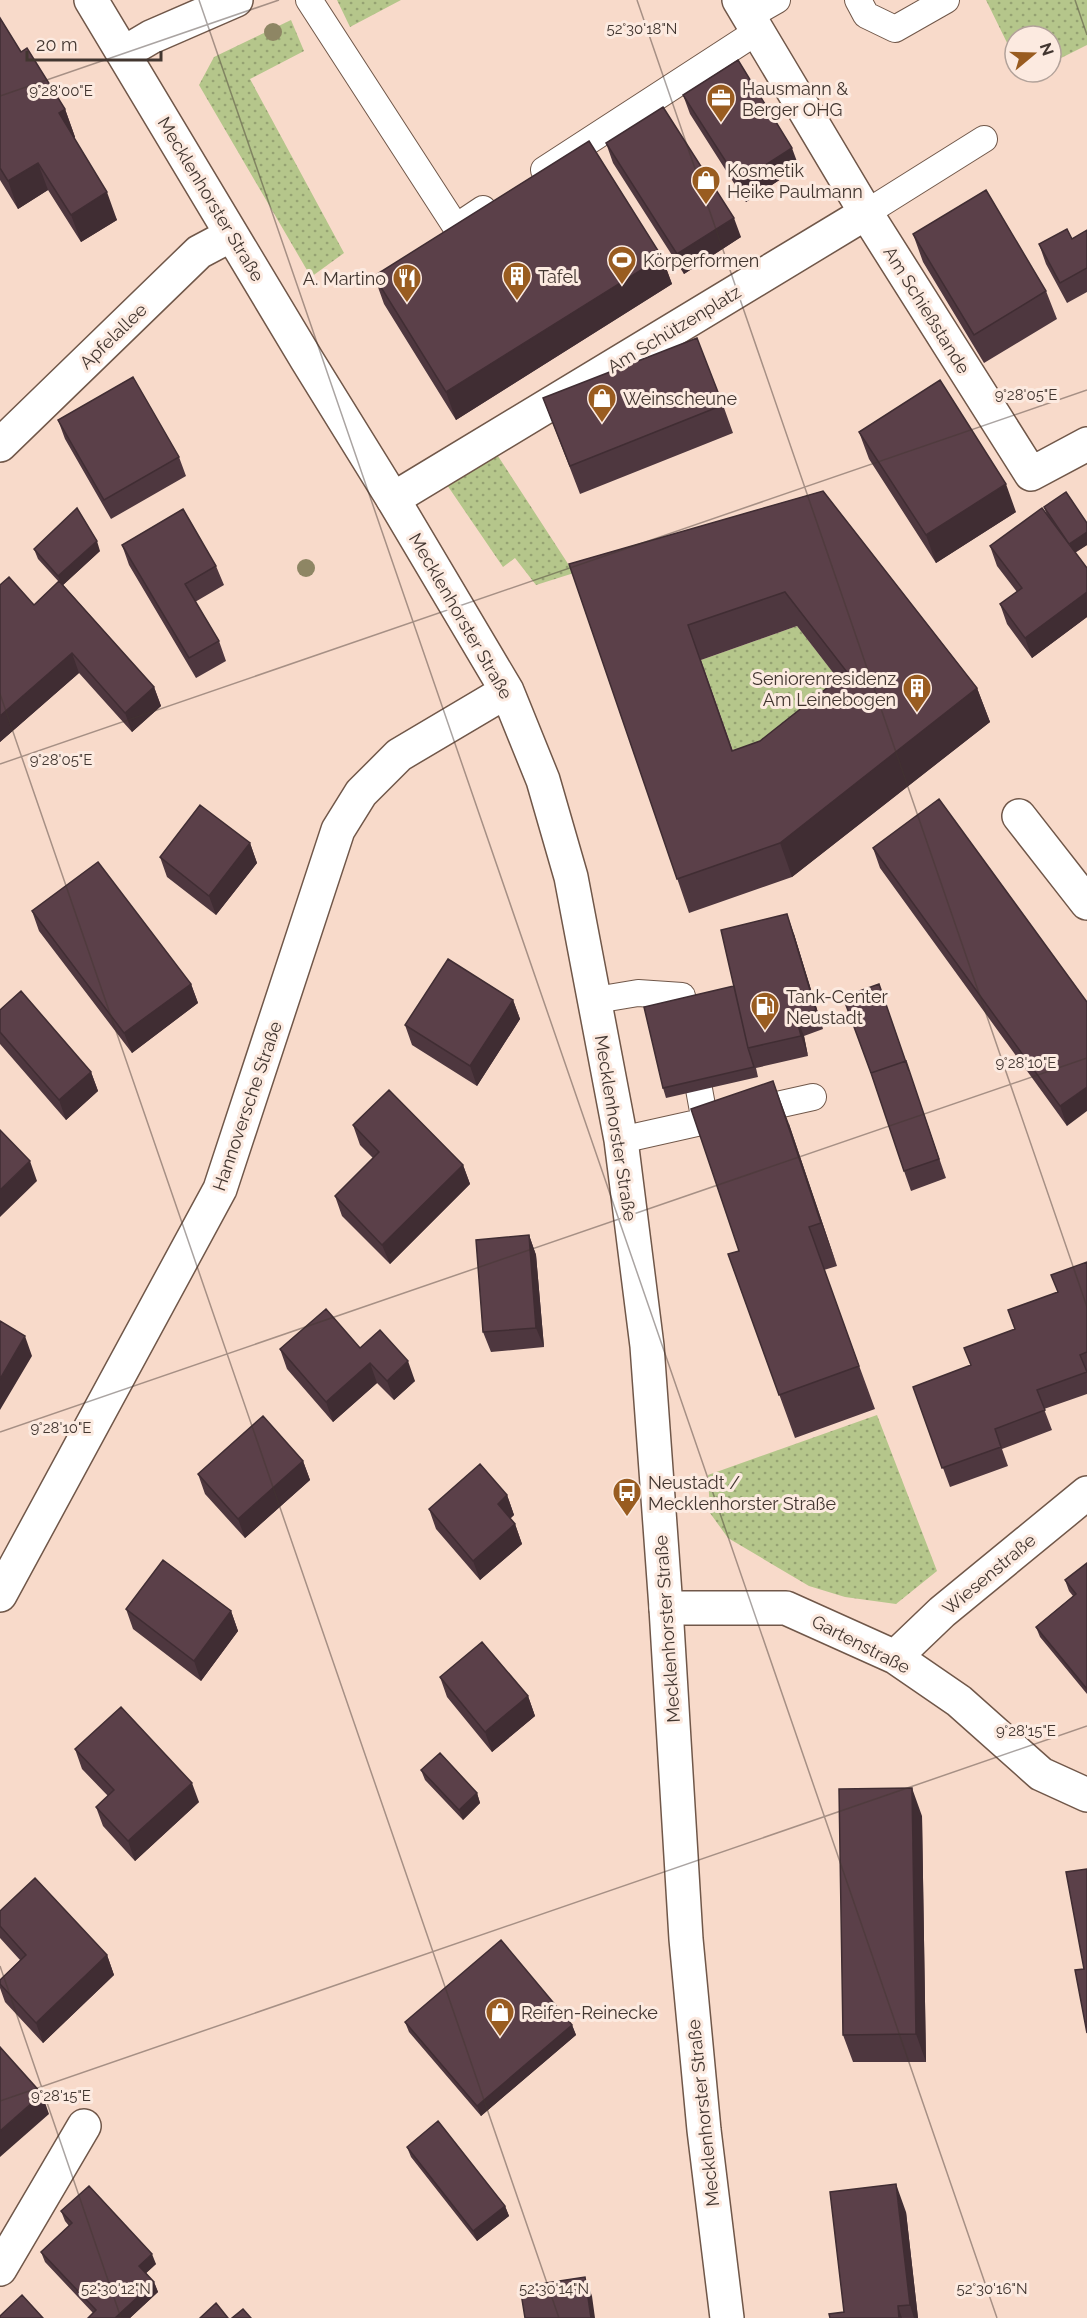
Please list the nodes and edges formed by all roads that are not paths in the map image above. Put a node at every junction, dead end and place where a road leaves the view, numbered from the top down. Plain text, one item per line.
1 (91, 0) edge
2 (236, 0) edge
3 (309, 0) edge
4 (777, 0) edge
5 (858, 0) edge
6 (946, 0) edge
7 (749, 16) edge
8 (124, 53) junction
9 (984, 139) dead end
10 (866, 213) junction
11 (231, 234) junction
12 (1087, 444) edge
13 (0, 445) edge
14 (393, 499) junction
15 (507, 691) junction
16 (1019, 816) dead end
17 (1087, 903) edge
18 (596, 1000) junction
19 (813, 1097) dead end
20 (705, 1122) junction
21 (621, 1140) junction
22 (1087, 1493) edge
23 (0, 1595) edge
24 (666, 1608) junction
25 (895, 1657) junction
26 (1087, 1796) edge
27 (84, 2126) dead end
28 (0, 2269) edge
29 (727, 2318) edge

1 - 8 main road, Mecklenhorster Straße
2 - 8 main road
3 - 7 lane
4 - 7 lane
5 - 6 lane
7 - 10 main road
8 - 11 main road, Mecklenhorster Straße
9 - 10 lane
10 - 12 main road, Am Schießstande
10 - 14 main road, Am Schützenplatz
11 - 13 main road, Apfelallee
11 - 14 main road, Mecklenhorster Straße
14 - 15 main road, Mecklenhorster Straße
15 - 18 main road, Mecklenhorster Straße
15 - 23 main road, Hannoversche Straße
16 - 17 main road
18 - 20 lane
18 - 21 main road, Mecklenhorster Straße
19 - 20 lane
20 - 21 lane
21 - 24 main road, Mecklenhorster Straße
22 - 25 main road, Wiesenstraße
24 - 25 main road, Gartenstraße
24 - 29 main road, Mecklenhorster Straße
25 - 26 main road, Gartenstraße
27 - 28 main road

